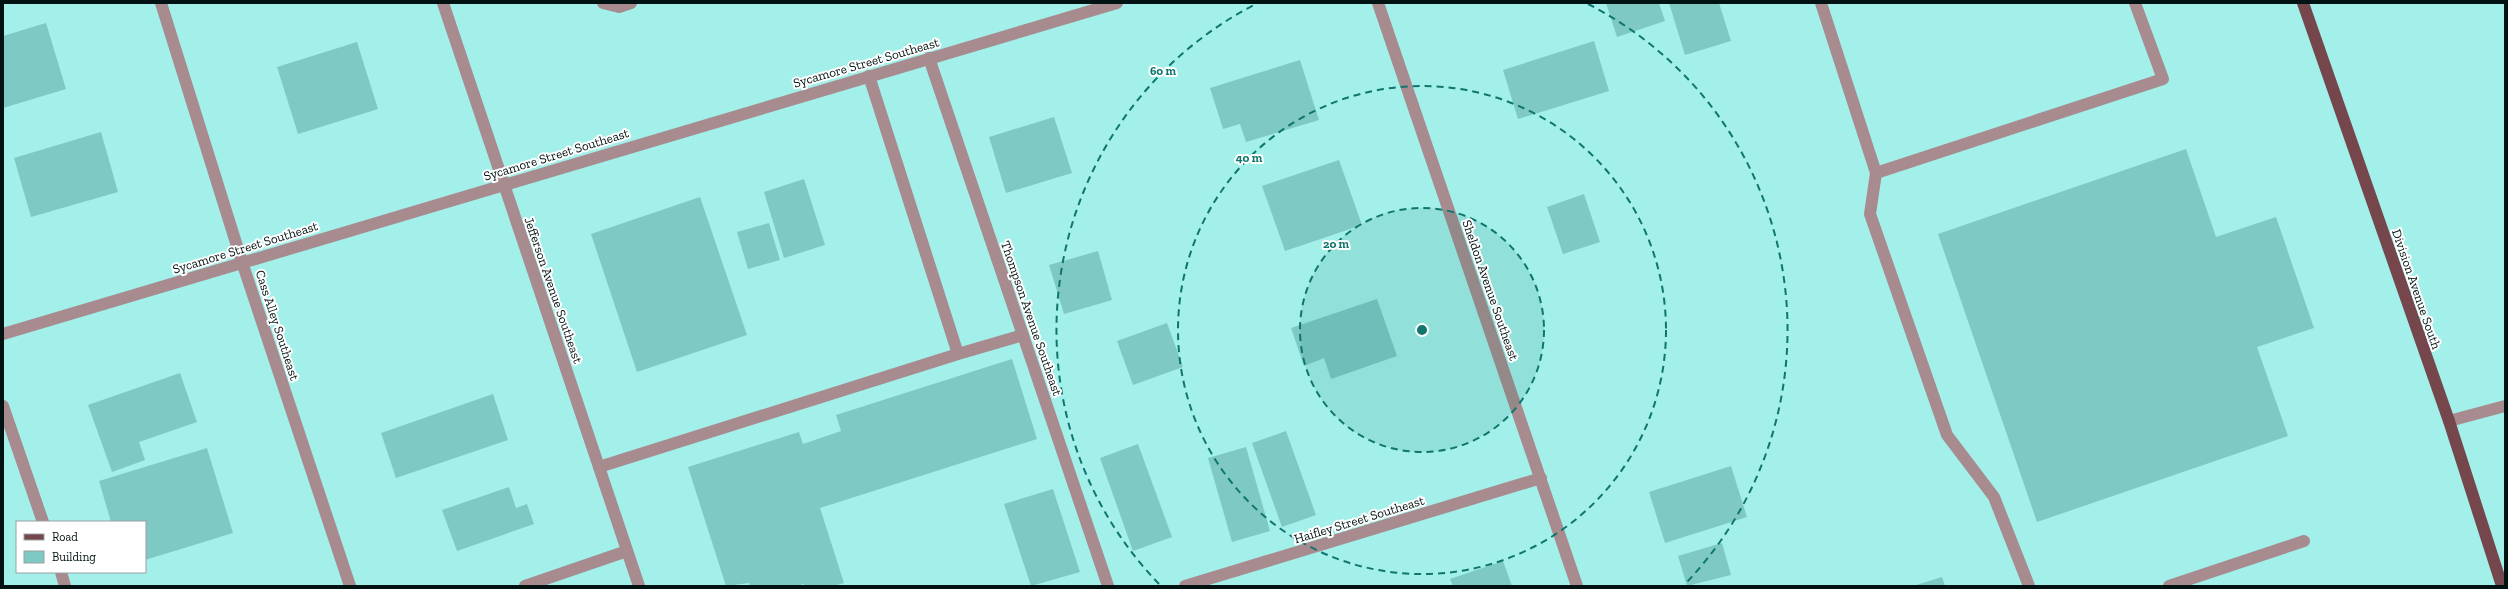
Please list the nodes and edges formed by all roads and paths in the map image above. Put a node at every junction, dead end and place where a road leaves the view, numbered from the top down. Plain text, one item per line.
1 (160, 3) edge
2 (443, 3) edge
3 (603, 3) edge
4 (631, 3) edge
5 (1117, 3) edge
6 (1378, 3) edge
7 (1821, 3) edge
8 (2135, 3) edge
9 (2303, 3) edge
10 (929, 58) junction
11 (870, 76) junction
12 (1876, 173) junction
13 (503, 184) junction
14 (242, 262) junction
15 (3, 334) edge
16 (1023, 335) junction
17 (958, 354) junction
18 (3, 406) edge
19 (2505, 406) edge
20 (2449, 421) junction
21 (599, 467) junction
22 (1541, 478) junction
23 (43, 521) edge
24 (2304, 541) dead end
25 (627, 551) junction
26 (60, 573) edge
27 (65, 586) edge
28 (350, 586) edge
29 (525, 586) edge
30 (639, 586) edge
31 (1108, 586) edge
32 (1185, 586) edge
33 (1577, 586) edge
34 (2029, 586) edge
35 (2169, 586) edge
36 (2502, 586) edge

1 - 14 street, Cass Alley Southeast
2 - 13 street, Jefferson Avenue Southeast
3 - 4 street
5 - 10 street, Sycamore Street Southeast
6 - 22 street, Sheldon Avenue Southeast
7 - 12 street
8 - 12 street
9 - 20 main road, Division Avenue South
10 - 11 street, Sycamore Street Southeast
10 - 16 street, Thompson Avenue Southeast
11 - 13 street, Sycamore Street Southeast
11 - 17 street
12 - 34 street
13 - 14 street, Sycamore Street Southeast
13 - 21 street, Jefferson Avenue Southeast
14 - 15 street, Sycamore Street Southeast
14 - 28 street, Cass Alley Southeast
16 - 17 street
16 - 31 street, Thompson Avenue Southeast
17 - 21 street
18 - 23 street
19 - 20 street
20 - 36 main road, Division Avenue South
21 - 25 street, Jefferson Avenue Southeast
22 - 32 street, Haifley Street Southeast
22 - 33 street, Sheldon Avenue Southeast
24 - 35 street
25 - 29 street
25 - 30 street, Jefferson Avenue Southeast
26 - 27 street

